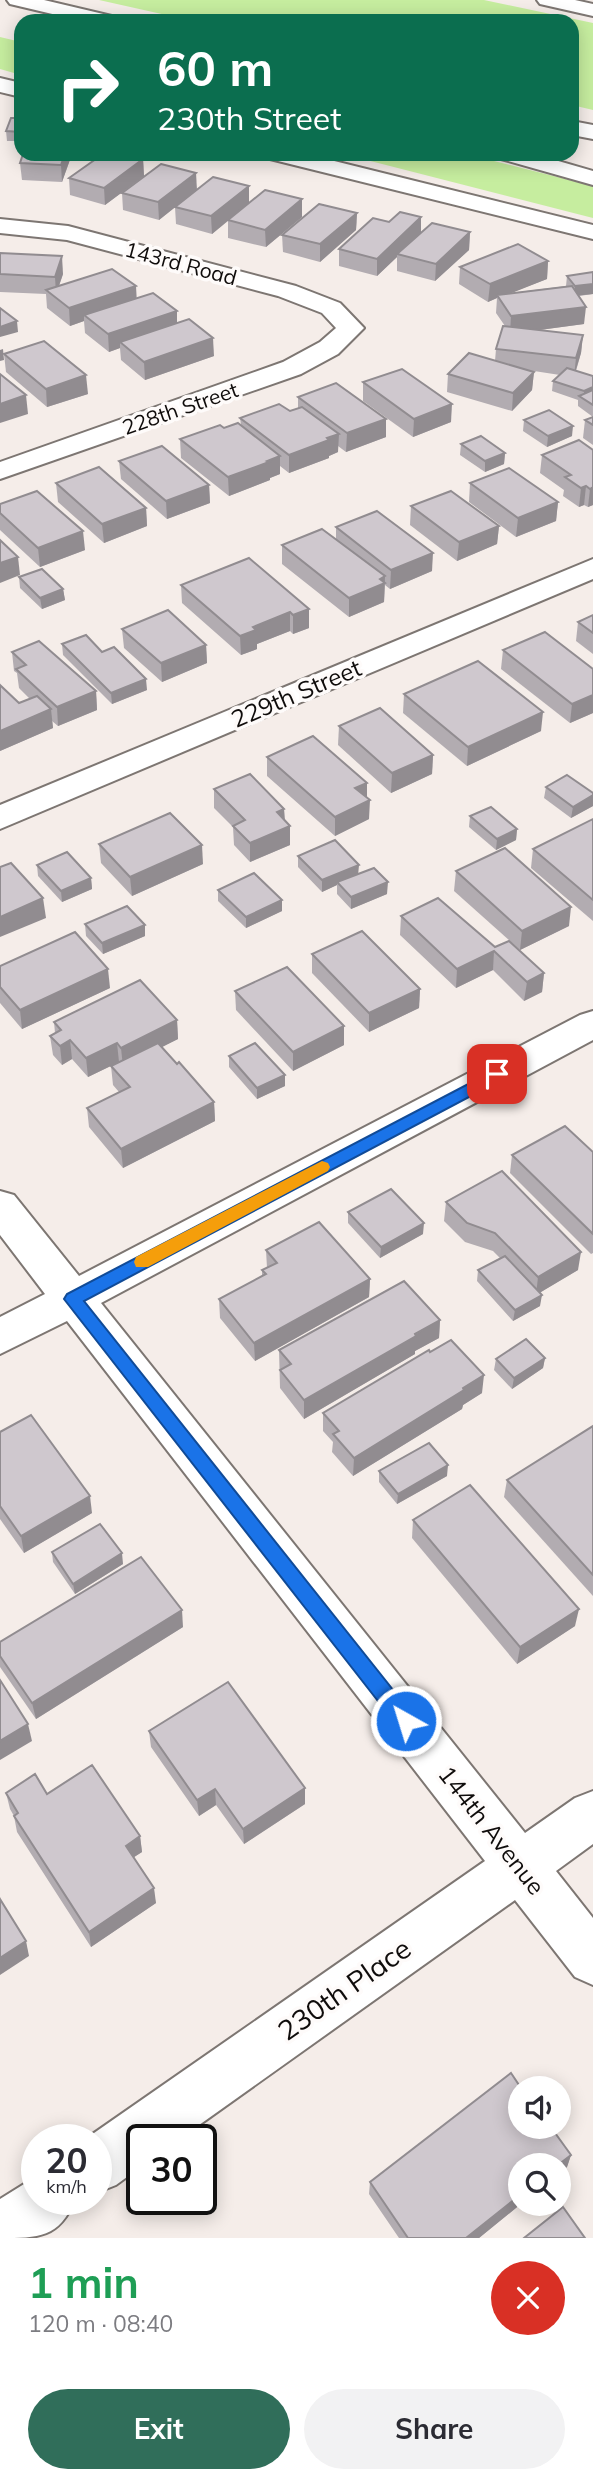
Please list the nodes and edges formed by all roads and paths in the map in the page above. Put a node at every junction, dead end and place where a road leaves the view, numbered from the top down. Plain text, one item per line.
1 (17, 0) edge
2 (547, 0) edge
3 (593, 10) edge
4 (78, 14) edge
5 (306, 161) edge
6 (534, 161) edge
7 (593, 178) edge
8 (0, 226) edge
9 (593, 232) edge
10 (351, 328) joint
11 (0, 471) edge
12 (593, 568) edge
13 (0, 818) edge
14 (593, 1024) edge
15 (0, 1206) edge
16 (73, 1299) junction
17 (0, 1337) edge
18 (593, 1815) edge
19 (520, 1865) junction
20 (593, 1959) edge
21 (112, 2154) edge
22 (26, 2215) edge
23 (0, 2233) edge

1 - 4 main road
2 - 3 main road
5 - 9 main road
6 - 7 main road
8 - 10 main road, 143rd Road
10 - 11 main road, 228th Street
12 - 13 main road, 229th Street
14 - 16 main road
15 - 16 main road, 144th Avenue
16 - 17 main road
16 - 19 main road, 144th Avenue
18 - 19 main road, 230th Place
19 - 20 main road, 144th Avenue
19 - 21 main road, 230th Place
22 - 23 main road

